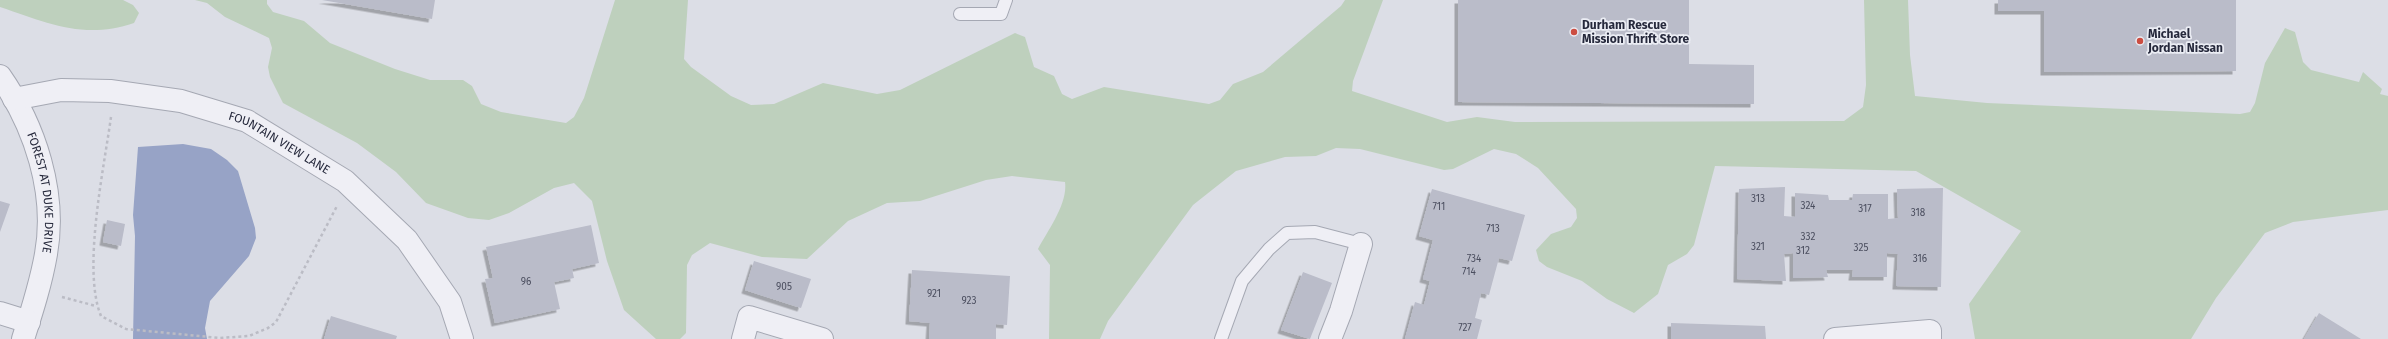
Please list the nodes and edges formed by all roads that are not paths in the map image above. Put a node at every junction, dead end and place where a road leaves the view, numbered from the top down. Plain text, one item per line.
1 (1006, 0) edge
2 (960, 14) dead end
3 (0, 76) edge
4 (14, 99) junction
5 (1361, 244) joint
6 (0, 313) edge
7 (26, 330) edge
8 (462, 339) edge
9 (743, 339) edge
10 (822, 339) edge
11 (1221, 339) edge
12 (1330, 339) edge
13 (1836, 339) edge
14 (1930, 339) edge

1 - 2 lane
3 - 4 street, FOREST AT DUKE DRIVE
4 - 7 street, FOREST AT DUKE DRIVE
4 - 8 street, FOUNTAIN VIEW LANE
5 - 11 lane
5 - 12 street
6 - 7 street
9 - 10 street
13 - 14 street

